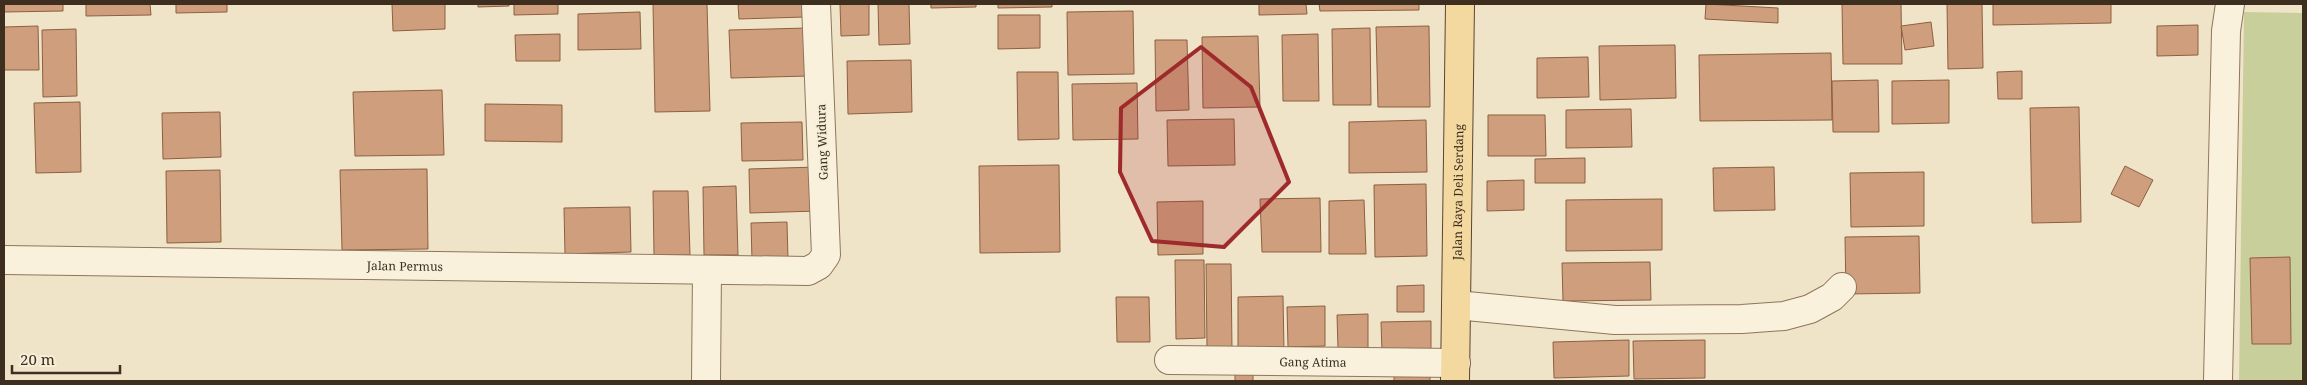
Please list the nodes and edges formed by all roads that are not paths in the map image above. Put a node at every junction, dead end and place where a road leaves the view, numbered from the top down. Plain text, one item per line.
1 (816, 4) edge
2 (1460, 4) edge
3 (2230, 4) edge
4 (4, 260) edge
5 (707, 270) junction
6 (808, 271) joint
7 (1842, 287) dead end
8 (1456, 305) junction
9 (1169, 360) dead end
10 (1455, 372) edge
11 (706, 381) edge
12 (2218, 381) edge

1 - 6 street, Gang Widura
2 - 8 main road, Jalan Raya Deli Serdang
3 - 12 street
4 - 5 street, Jalan Permus
5 - 6 street, Jalan Permus
5 - 11 street
7 - 8 street
8 - 10 main road, Jalan Raya Deli Serdang
9 - 10 street, Gang Atima

